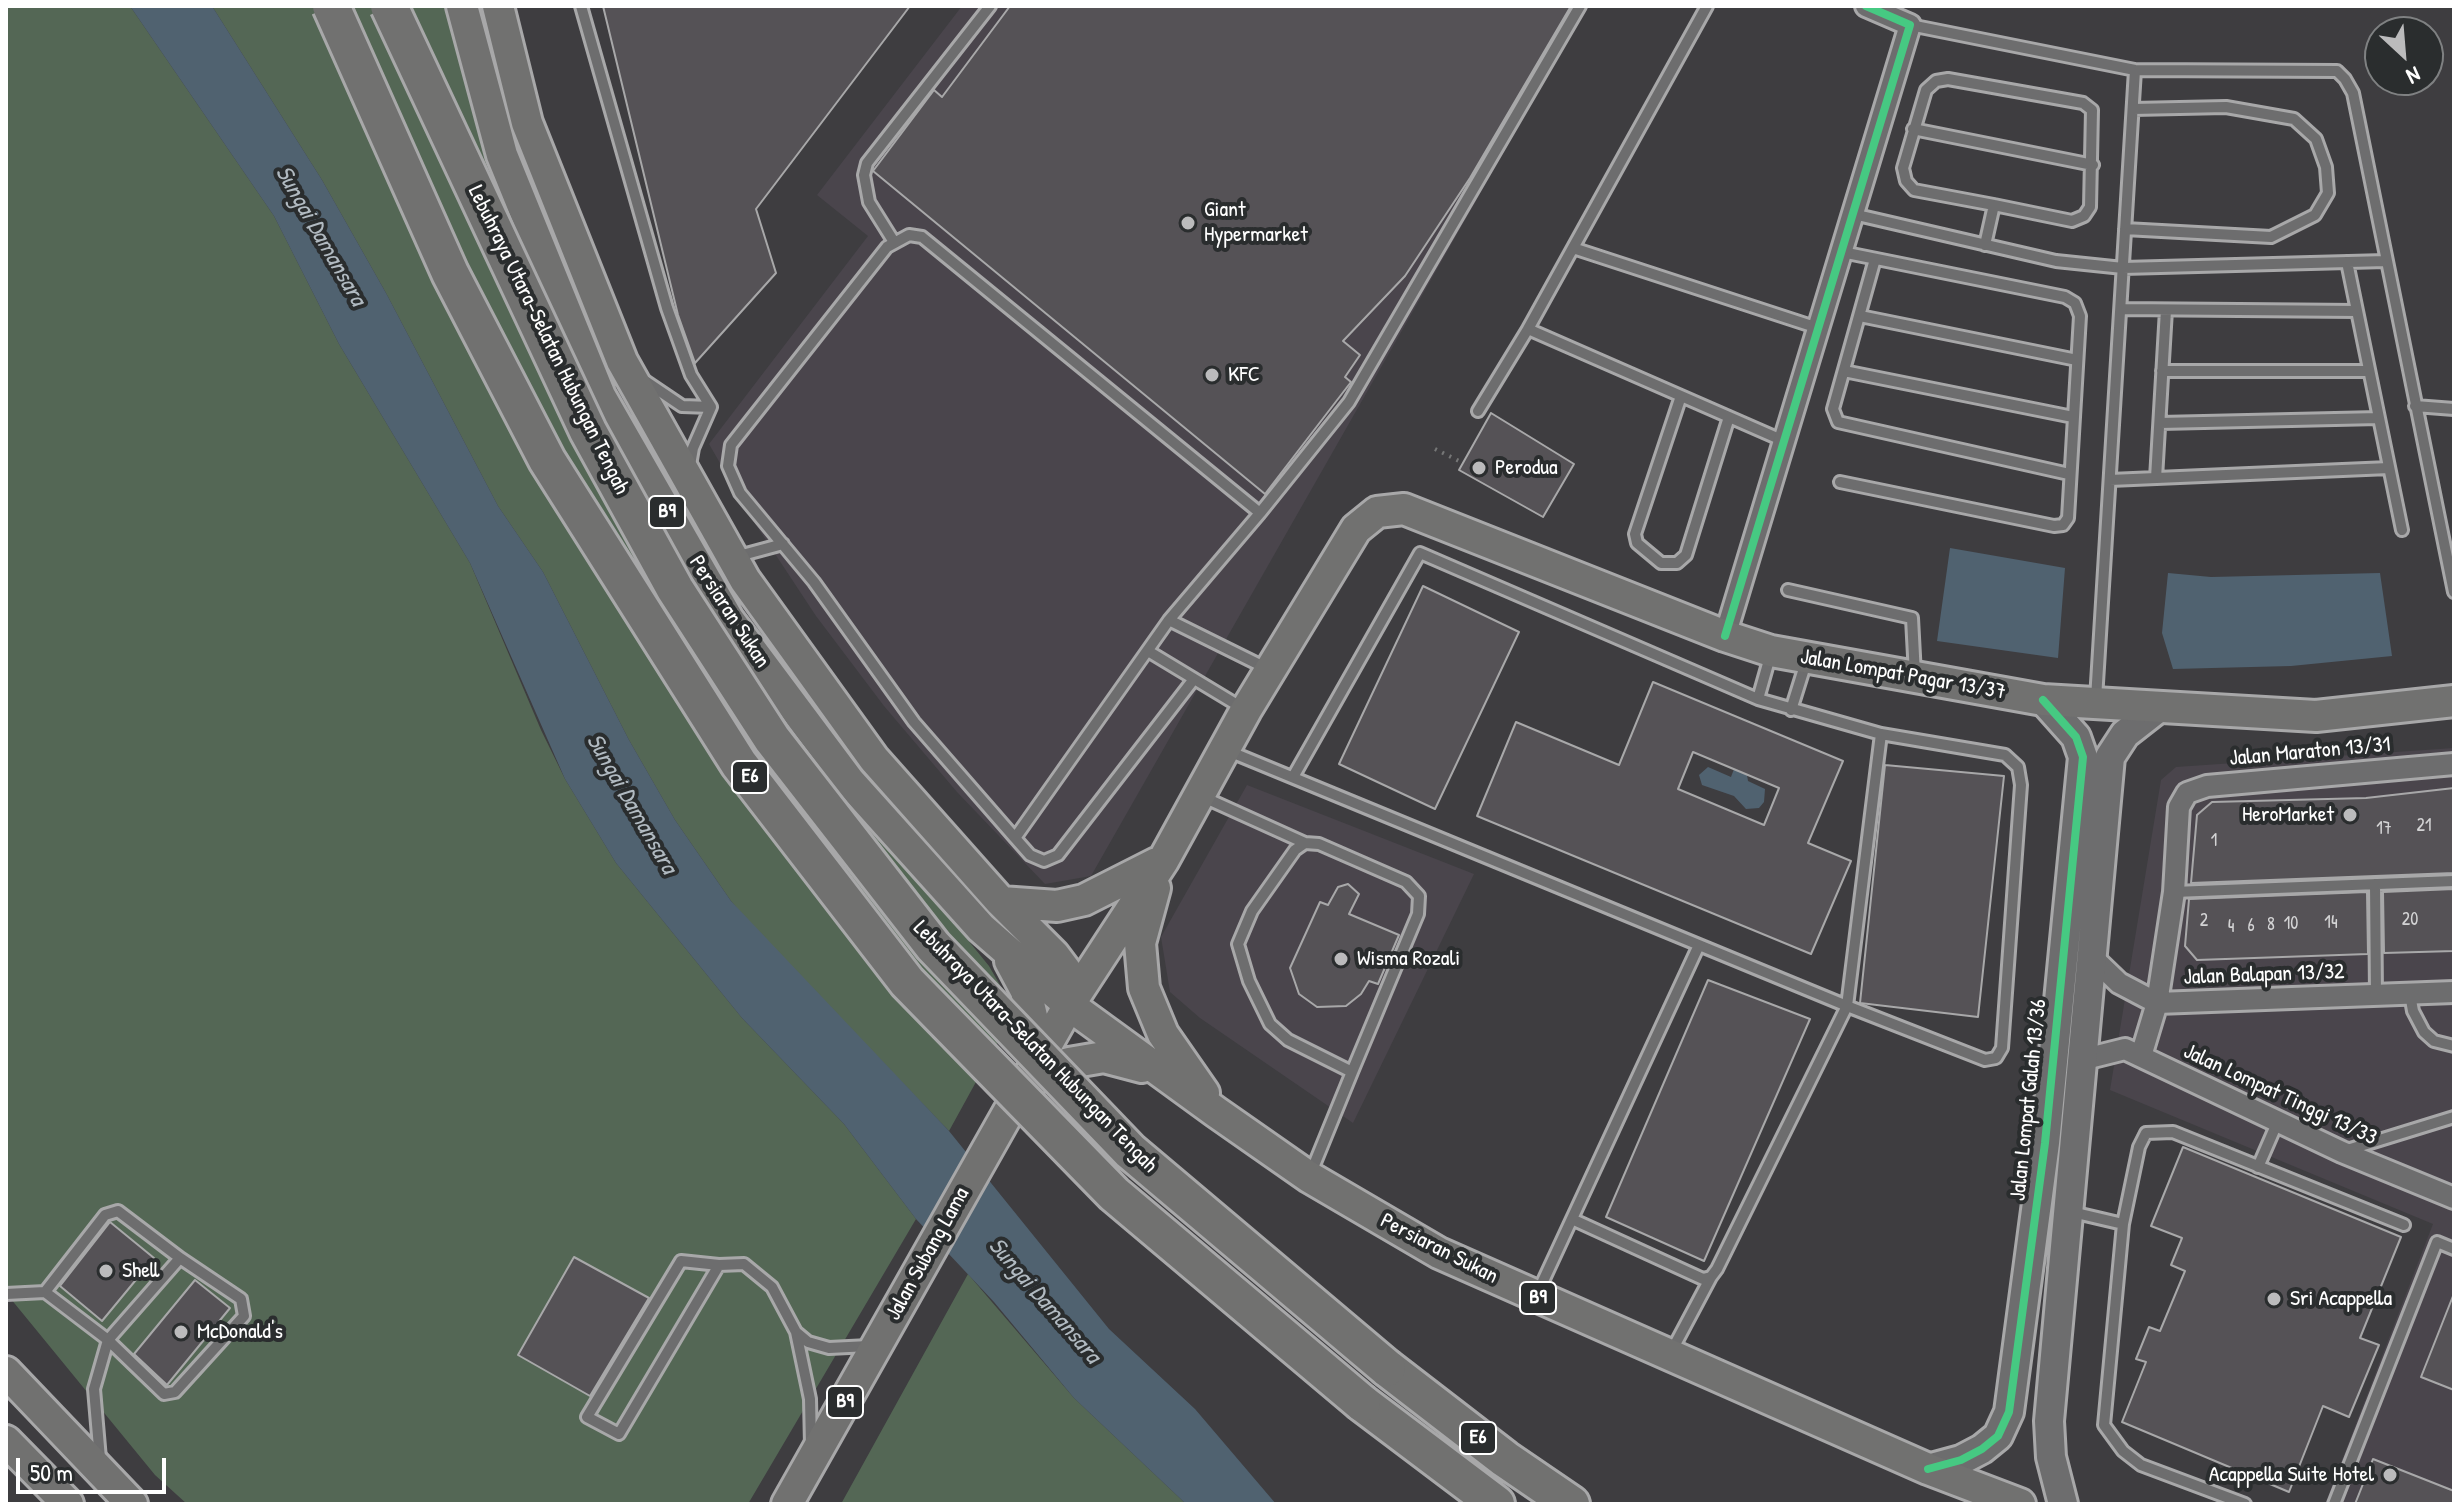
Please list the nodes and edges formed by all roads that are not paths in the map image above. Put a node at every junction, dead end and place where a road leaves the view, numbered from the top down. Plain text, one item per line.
1 (331, 6) edge
2 (389, 6) edge
3 (462, 6) edge
4 (498, 6) edge
5 (581, 6) edge
6 (990, 6) edge
7 (1580, 6) edge
8 (1707, 6) edge
9 (1866, 6) edge
10 (1910, 25) junction
11 (2135, 70) junction
12 (2133, 109) junction
13 (1913, 129) junction
14 (2093, 165) junction
15 (1994, 205) junction
16 (1853, 214) junction
17 (2125, 229) junction
18 (894, 242) junction
19 (1985, 245) junction
20 (1573, 248) junction
21 (1842, 252) junction
22 (1875, 259) junction
23 (2386, 261) junction
24 (2347, 262) junction
25 (2123, 268) junction
26 (2121, 309) junction
27 (2166, 310) junction
28 (2357, 311) junction
29 (1860, 316) junction
30 (1818, 328) junction
31 (1528, 329) junction
32 (2077, 360) junction
33 (622, 361) junction
34 (1844, 371) junction
35 (2162, 371) junction
36 (2369, 371) junction
37 (1681, 396) junction
38 (2415, 406) junction
39 (711, 407) junction
40 (2454, 409) edge
41 (1478, 411) dead end
42 (1729, 417) junction
43 (2073, 417) junction
44 (2379, 418) junction
45 (2160, 423) junction
46 (1784, 441) junction
47 (2389, 468) junction
48 (2069, 474) junction
49 (2156, 478) junction
50 (2110, 480) junction
51 (1840, 482) dead end
52 (694, 489) junction
53 (1260, 513) junction
54 (2402, 530) dead end
55 (783, 544) junction
56 (733, 558) junction
57 (2452, 579) edge
58 (1788, 590) dead end
59 (2454, 592) edge
60 (1169, 620) junction
61 (1725, 636) junction
62 (1148, 651) junction
63 (1771, 651) junction
64 (1808, 658) junction
65 (1269, 670) junction
66 (1915, 677) junction
67 (1194, 679) junction
68 (1758, 699) junction
69 (2043, 700) junction
70 (2454, 701) edge
71 (2096, 703) junction
72 (2157, 709) junction
73 (1246, 710) junction
74 (1791, 710) junction
75 (1881, 734) junction
76 (1224, 749) junction
77 (2454, 764) edge
78 (1293, 777) junction
79 (1199, 795) junction
80 (1015, 838) junction
81 (1305, 843) junction
82 (1163, 861) junction
83 (2454, 881) edge
84 (2375, 884) junction
85 (2174, 892) junction
86 (1001, 902) junction
87 (1001, 945) junction
88 (1699, 945) junction
89 (2092, 957) junction
90 (2454, 992) edge
91 (2410, 994) junction
92 (2376, 995) junction
93 (2157, 1003) junction
94 (1069, 1005) junction
95 (1847, 1006) junction
96 (2454, 1046) edge
97 (2141, 1056) junction
98 (2085, 1059) junction
99 (1352, 1072) junction
100 (1029, 1075) junction
101 (1170, 1078) junction
102 (1216, 1112) junction
103 (2454, 1117) edge
104 (2278, 1121) junction
105 (2045, 1143) junction
106 (2342, 1152) junction
107 (2258, 1167) junction
108 (1309, 1177) junction
109 (2454, 1198) edge
110 (2070, 1211) junction
111 (1574, 1220) junction
112 (2123, 1224) junction
113 (2404, 1225) dead end
114 (2454, 1249) edge
115 (180, 1258) junction
116 (719, 1265) junction
117 (1711, 1277) junction
118 (45, 1292) junction
119 (6, 1294) edge
120 (1535, 1297) junction
121 (796, 1332) junction
122 (108, 1340) junction
123 (879, 1342) junction
124 (1670, 1356) junction
125 (6, 1372) edge
126 (6, 1441) edge
127 (811, 1461) junction
128 (101, 1473) junction
129 (1948, 1480) junction
130 (68, 1504) edge
131 (132, 1504) edge
132 (787, 1504) edge
133 (1496, 1504) edge
134 (1571, 1504) edge
135 (2020, 1504) edge
136 (2063, 1504) edge
137 (2245, 1504) edge
138 (2334, 1504) edge

1 - 133 highway, Lebuhraya Utara–Selatan Hubungan Tengah / E6, bridge
2 - 134 highway, Lebuhraya Utara–Selatan Hubungan Tengah / E6, bridge
3 - 87 main road, Persiaran Sukan / B9
4 - 33 main road, Persiaran Sukan / B9
5 - 39 lane
6 - 18 lane
7 - 53 lane
8 - 20 lane
9 - 10 street
10 - 11 lane
10 - 16 street
11 - 12 lane
11 - 23 lane
12 - 17 lane
12 - 17 lane
13 - 14 lane
13 - 14 lane
13 - 15 lane
14 - 15 lane
15 - 19 lane
16 - 19 lane
16 - 21 street
17 - 25 lane
18 - 53 lane
18 - 55 lane
19 - 25 lane
20 - 30 lane
20 - 31 lane
21 - 22 lane
21 - 30 street
22 - 29 lane
22 - 32 lane
23 - 24 lane
23 - 38 lane
24 - 25 lane
24 - 28 lane
25 - 26 lane
26 - 27 lane
26 - 50 lane
27 - 28 lane
27 - 35 lane
28 - 36 lane
29 - 32 lane
29 - 34 lane
30 - 46 street
31 - 37 lane
31 - 41 lane
32 - 43 lane
33 - 39 lane
33 - 52 main road, Persiaran Sukan / B9
34 - 43 lane
34 - 48 lane
35 - 36 lane
35 - 45 lane
36 - 44 lane
37 - 42 lane
37 - 42 lane
38 - 40 lane
38 - 57 lane
39 - 52 lane
42 - 46 lane
43 - 48 lane
44 - 45 lane
44 - 47 lane
45 - 49 lane
46 - 61 street
47 - 49 lane
47 - 54 lane
48 - 51 lane
49 - 50 lane
50 - 71 lane
52 - 56 main road, Persiaran Sukan / B9
53 - 60 lane
55 - 56 lane
55 - 80 lane
56 - 86 main road, Persiaran Sukan / B9
57 - 59 lane
58 - 66 lane
60 - 62 lane
60 - 65 lane
61 - 63 main road, Jalan Lompat Pagar 13/37
61 - 65 main road, Jalan Lompat Pagar 13/37
62 - 67 lane
62 - 80 lane
63 - 64 main road, Jalan Lompat Pagar 13/37
63 - 68 lane
64 - 66 main road, Jalan Lompat Pagar 13/37
64 - 74 lane
65 - 73 main road
66 - 69 main road, Jalan Lompat Pagar 13/37
67 - 73 lane
67 - 80 lane
68 - 74 lane
68 - 78 lane
69 - 71 main road, Jalan Lompat Pagar 13/37
69 - 105 street, Jalan Lompat Galah 13/36
70 - 72 main road, Jalan Lompat Pagar 13/37
71 - 72 main road, Jalan Lompat Pagar 13/37
72 - 89 street
73 - 76 main road
74 - 75 lane
75 - 95 lane
75 - 95 lane
76 - 78 lane
76 - 79 main road
77 - 85 street, Jalan Maraton 13/31
78 - 88 lane
79 - 81 lane
79 - 82 main road
81 - 99 lane
81 - 99 lane
82 - 86 main road
82 - 94 main road, Jalan Subang Lama
82 - 102 main road
83 - 84 lane
84 - 85 lane
84 - 92 lane
85 - 93 street
86 - 94 main road, Persiaran Sukan / B9
87 - 94 main road, Persiaran Sukan / B9
87 - 100 main road
88 - 95 lane
88 - 111 lane
89 - 93 street, Jalan Balapan 13/32
89 - 98 street
90 - 91 street, Jalan Balapan 13/32
91 - 92 street, Jalan Balapan 13/32
91 - 96 lane
92 - 93 street, Jalan Balapan 13/32
93 - 97 street
94 - 100 main road, Jalan Subang Lama / B9
94 - 101 main road, Persiaran Sukan / B9
95 - 117 lane
97 - 98 street, Jalan Lompat Tinggi 13/33
97 - 104 street, Jalan Lompat Tinggi 13/33
98 - 110 street
99 - 108 lane
100 - 101 main road
100 - 123 main road, Jalan Subang Lama / B9
101 - 102 main road, Persiaran Sukan / B9
102 - 108 main road, Persiaran Sukan / B9
103 - 106 lane
104 - 106 street, Jalan Lompat Tinggi 13/33
104 - 107 lane
105 - 110 street
105 - 129 street, Jalan Lompat Galah 13/36
106 - 109 street, Jalan Lompat Tinggi 13/33
107 - 112 lane
107 - 113 lane
108 - 120 main road, Persiaran Sukan / B9
110 - 112 lane
110 - 136 street
111 - 117 lane
111 - 120 lane
112 - 137 lane
114 - 138 lane
115 - 118 lane
115 - 122 lane
115 - 122 lane
116 - 116 lane
116 - 121 lane
117 - 124 lane
118 - 119 lane
118 - 122 lane
120 - 124 main road, Persiaran Sukan / B9
121 - 123 lane
121 - 127 lane
122 - 128 lane
123 - 127 main road, Jalan Subang Lama / B9
124 - 129 main road, Persiaran Sukan / B9
125 - 128 main road
126 - 130 main road
127 - 132 main road, Jalan Subang Lama / B9
128 - 131 main road
129 - 135 main road, Persiaran Sukan / B9

